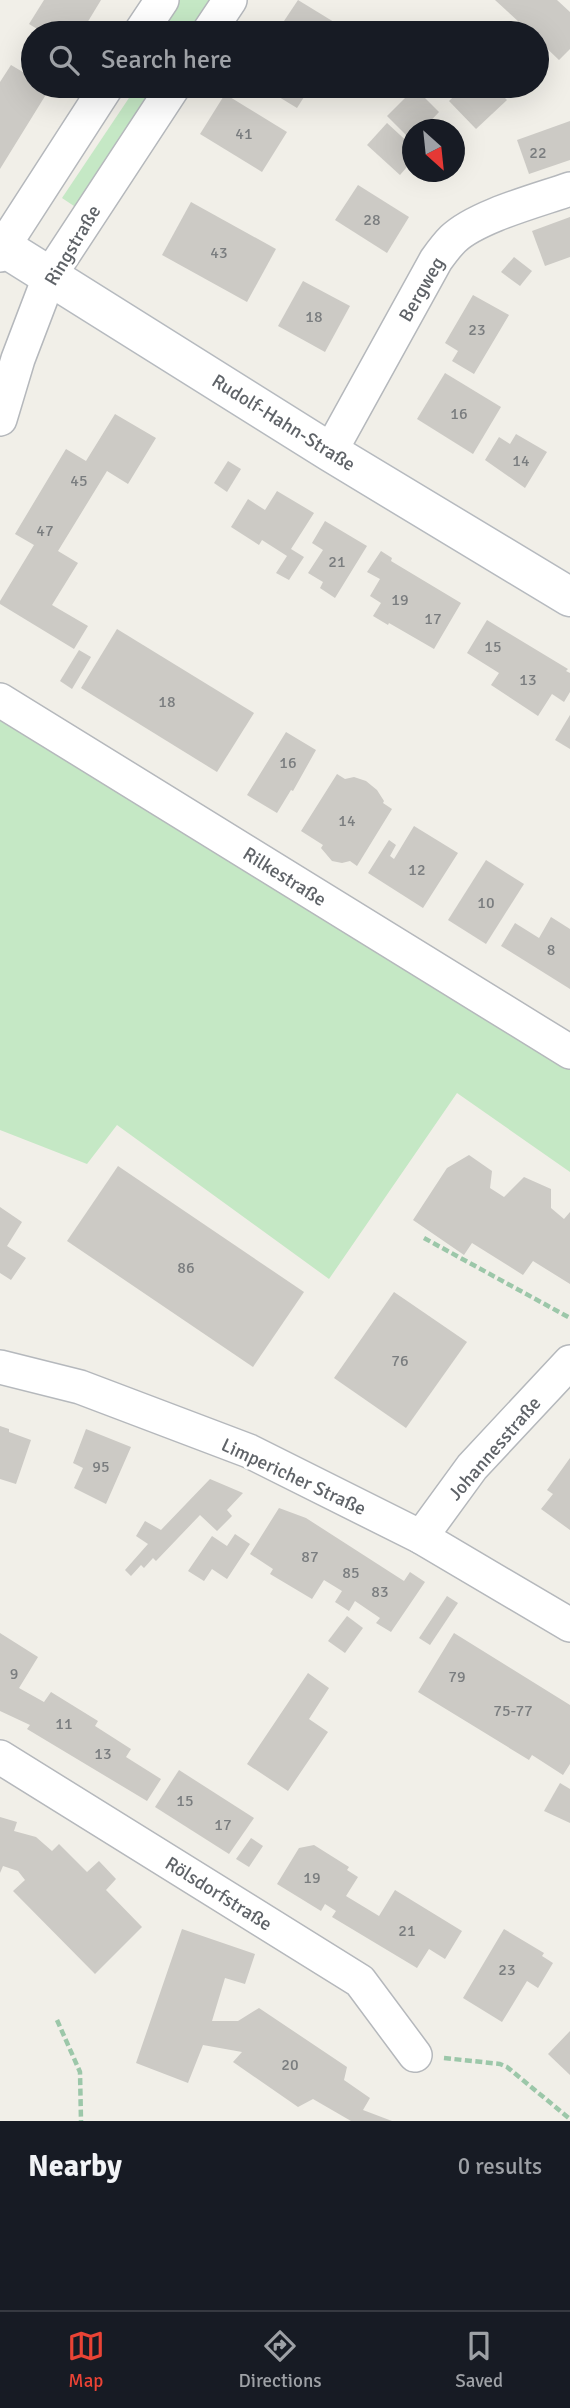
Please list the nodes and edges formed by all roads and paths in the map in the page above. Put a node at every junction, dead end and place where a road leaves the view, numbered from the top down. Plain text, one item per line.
1 (162, 0) edge
2 (230, 0) edge
3 (148, 21) edge
4 (216, 21) edge
5 (99, 98) edge
6 (166, 98) edge
7 (570, 189) edge
8 (1, 249) edge
9 (50, 275) junction
10 (0, 419) edge
11 (330, 452) junction
12 (570, 597) edge
13 (0, 701) edge
14 (570, 1052) edge
15 (424, 1238) dead end
16 (570, 1318) edge
17 (570, 1362) edge
18 (0, 1367) edge
19 (421, 1537) junction
20 (570, 1625) edge
21 (0, 1757) edge
22 (57, 2020) dead end
23 (415, 2055) joint
24 (570, 2119) edge
25 (81, 2121) edge

1 - 3 street
2 - 4 street
5 - 8 street
6 - 9 street, Ringstraße
7 - 11 street, Bergweg
8 - 9 street, Rudolf-Hahn-Straße
9 - 10 street, Ringstraße
9 - 11 street, Rudolf-Hahn-Straße
11 - 12 street, Rudolf-Hahn-Straße
13 - 14 street, Rilkestraße
15 - 16 path
17 - 19 street, Johannesstraße
18 - 19 street, Limpericher Straße
19 - 20 street, Limpericher Straße
21 - 23 street, Rölsdorfstraße
22 - 25 path
23 - 24 path

